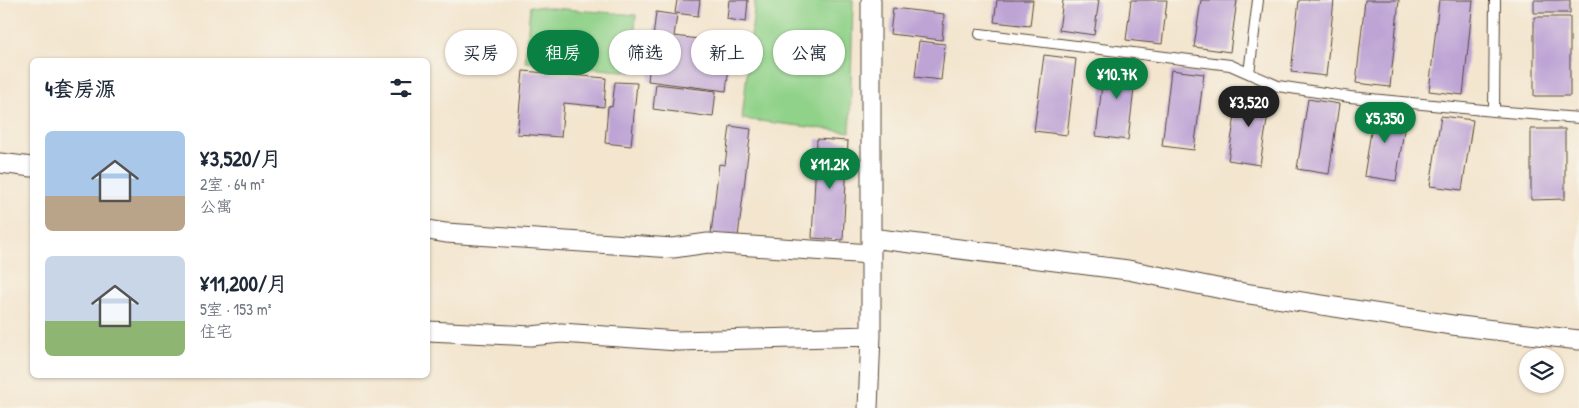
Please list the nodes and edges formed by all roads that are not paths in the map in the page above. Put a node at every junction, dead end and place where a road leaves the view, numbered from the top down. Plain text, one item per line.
1 (871, 0) edge
2 (1258, 0) edge
3 (1495, 0) edge
4 (980, 34) dead end
5 (1249, 73) junction
6 (1494, 112) junction
7 (1579, 118) edge
8 (0, 163) edge
9 (30, 167) edge
10 (430, 230) edge
11 (871, 246) junction
12 (430, 331) edge
13 (871, 336) junction
14 (1579, 340) edge
15 (868, 408) edge

1 - 11 street
2 - 5 lane
3 - 6 lane
4 - 5 lane
5 - 6 lane
6 - 7 lane
8 - 9 street
10 - 11 street
11 - 13 street
11 - 14 street
12 - 13 street
13 - 15 street

